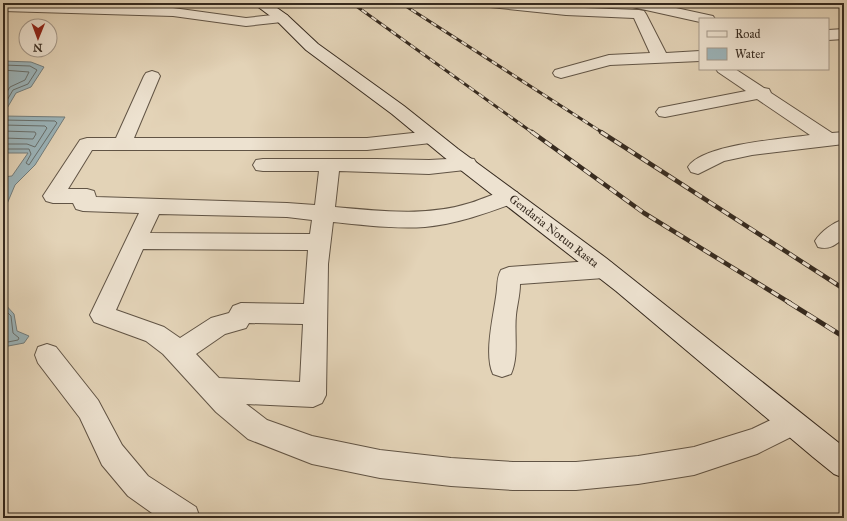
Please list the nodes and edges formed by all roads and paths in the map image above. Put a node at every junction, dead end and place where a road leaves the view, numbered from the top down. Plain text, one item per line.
1 (260, 3) edge
2 (471, 3) edge
3 (488, 3) edge
4 (493, 3) edge
5 (633, 3) edge
6 (3, 7) edge
7 (689, 9) edge
8 (282, 18) junction
9 (706, 18) edge
10 (844, 34) edge
11 (829, 35) edge
12 (699, 56) edge
13 (660, 57) junction
14 (726, 70) edge
15 (561, 74) dead end
16 (152, 76) dead end
17 (762, 94) junction
18 (665, 112) dead end
19 (431, 137) junction
20 (836, 138) edge
21 (122, 144) junction
22 (467, 164) junction
23 (263, 165) dead end
24 (330, 165) junction
25 (698, 167) dead end
26 (510, 197) junction
27 (152, 206) junction
28 (324, 213) junction
29 (844, 227) edge
30 (136, 241) junction
31 (826, 241) dead end
32 (320, 242) junction
33 (604, 269) junction
34 (315, 314) junction
35 (178, 353) junction
36 (47, 355) dead end
37 (502, 366) dead end
38 (212, 390) junction
39 (791, 423) junction
40 (844, 464) edge
41 (185, 518) edge

1 - 8 street, Gendaria Notun Rasta
2 - 3 street
4 - 13 street
5 - 7 street
6 - 8 street
7 - 9 street
8 - 19 street, Gendaria Notun Rasta
10 - 11 street
12 - 13 street
13 - 15 street
14 - 17 street
16 - 21 street
17 - 18 street
17 - 20 street
19 - 21 street
19 - 22 street, Gendaria Notun Rasta
20 - 25 street
21 - 27 street
22 - 24 street
22 - 26 street, Gendaria Notun Rasta
23 - 24 street
24 - 28 street
26 - 28 street
26 - 33 street, Gendaria Notun Rasta
27 - 28 street
27 - 30 street
28 - 32 street
29 - 31 street
30 - 32 street
30 - 35 street
32 - 34 street
33 - 37 street
33 - 39 street, Gendaria Notun Rasta
34 - 35 street
34 - 38 street
35 - 38 street
36 - 41 street
38 - 39 street
39 - 40 street, Gendaria Notun Rasta

